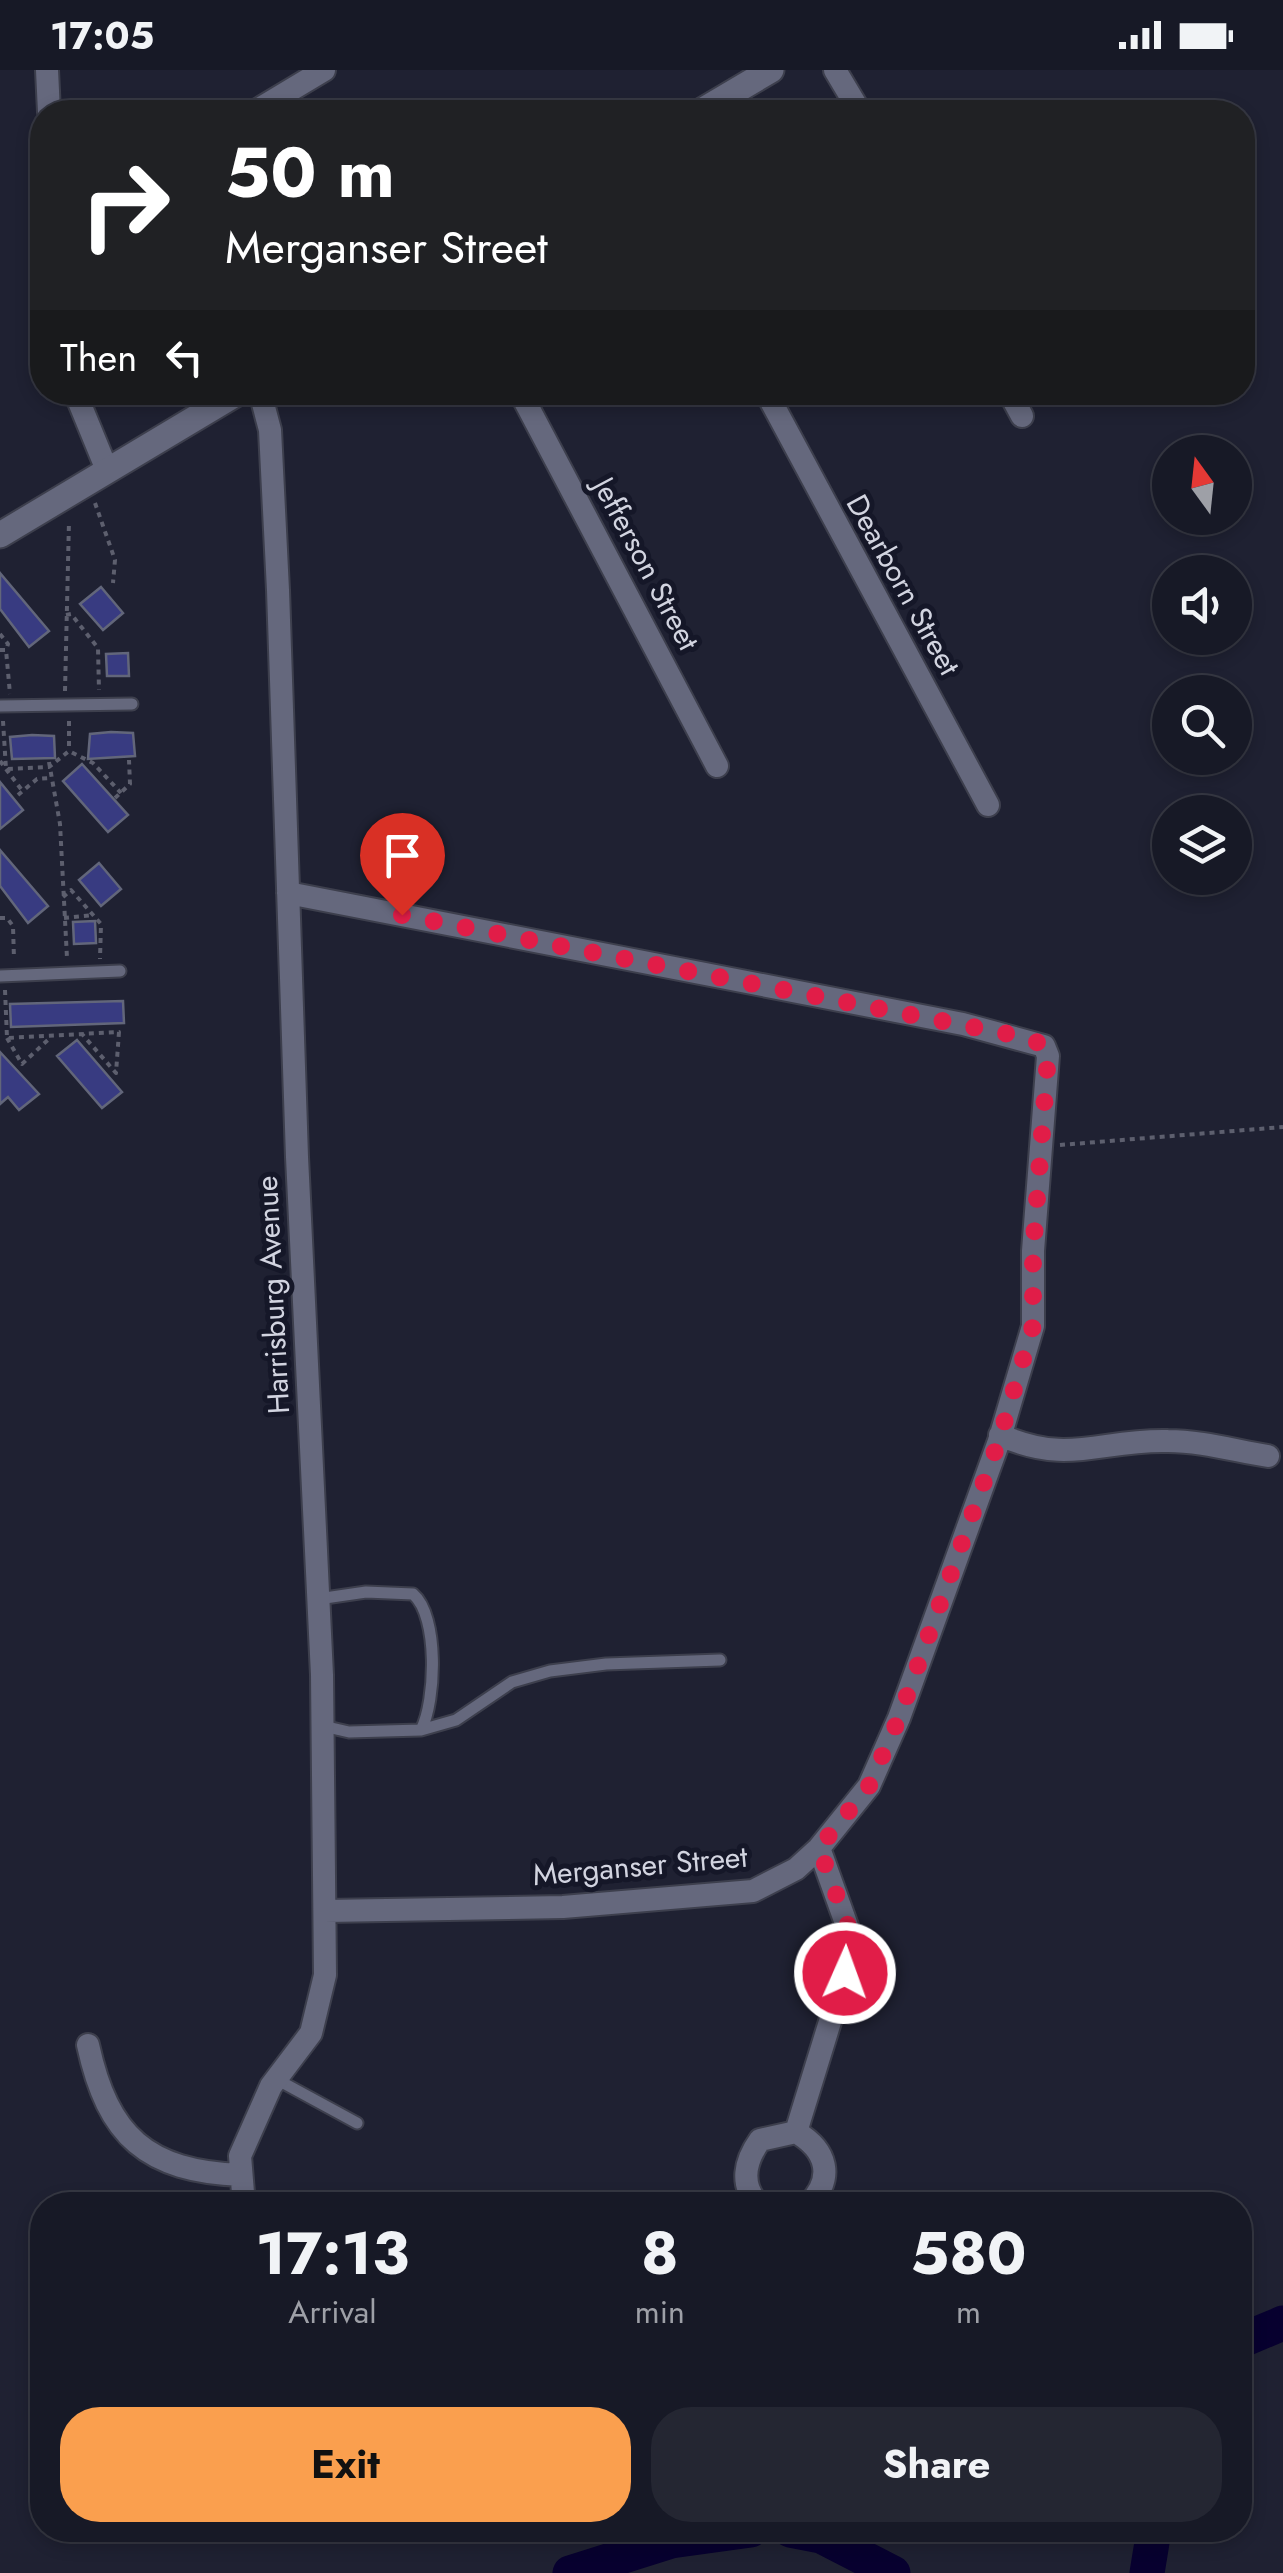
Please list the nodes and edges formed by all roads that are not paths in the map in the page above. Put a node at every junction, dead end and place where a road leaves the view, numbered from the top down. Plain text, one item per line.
1 (47, 70) edge
2 (324, 70) edge
3 (771, 70) edge
4 (834, 70) edge
5 (48, 100) edge
6 (274, 100) edge
7 (720, 100) edge
8 (853, 100) edge
9 (80, 405) edge
10 (217, 405) edge
11 (265, 405) edge
12 (527, 405) edge
13 (773, 405) edge
14 (1016, 405) edge
15 (1022, 416) dead end
16 (107, 470) junction
17 (0, 536) edge
18 (132, 704) dead end
19 (4, 706) edge
20 (716, 766) dead end
21 (988, 805) dead end
22 (288, 893) junction
23 (120, 971) dead end
24 (7, 975) edge
25 (1000, 1434) junction
26 (1268, 1456) dead end
27 (318, 1599) junction
28 (720, 1660) dead end
29 (324, 1726) junction
30 (421, 1730) junction
31 (819, 1848) junction
32 (324, 1912) junction
33 (88, 2044) dead end
34 (276, 2078) junction
35 (357, 2123) dead end
36 (796, 2132) junction
37 (242, 2176) junction
38 (243, 2192) edge
39 (752, 2192) edge
40 (820, 2192) edge

1 - 5 street
2 - 6 street
3 - 7 street
4 - 8 street
9 - 16 street
10 - 16 street
11 - 22 street, Harrisburg Avenue
12 - 20 street, Jefferson Street
13 - 21 street, Dearborn Street
14 - 15 street
16 - 17 street
18 - 19 lane
22 - 25 street, Merganser Street
22 - 27 street, Harrisburg Avenue
23 - 24 lane
25 - 26 street
25 - 31 street, Merganser Street
27 - 29 street, Harrisburg Avenue
27 - 30 lane
28 - 30 lane
29 - 30 lane
29 - 32 street, Harrisburg Avenue
31 - 32 street, Merganser Street
31 - 36 street
32 - 34 street, Harrisburg Avenue
33 - 37 street
34 - 35 lane
34 - 37 street, Harrisburg Avenue
36 - 39 street
36 - 40 street
37 - 38 street, Harrisburg Avenue

